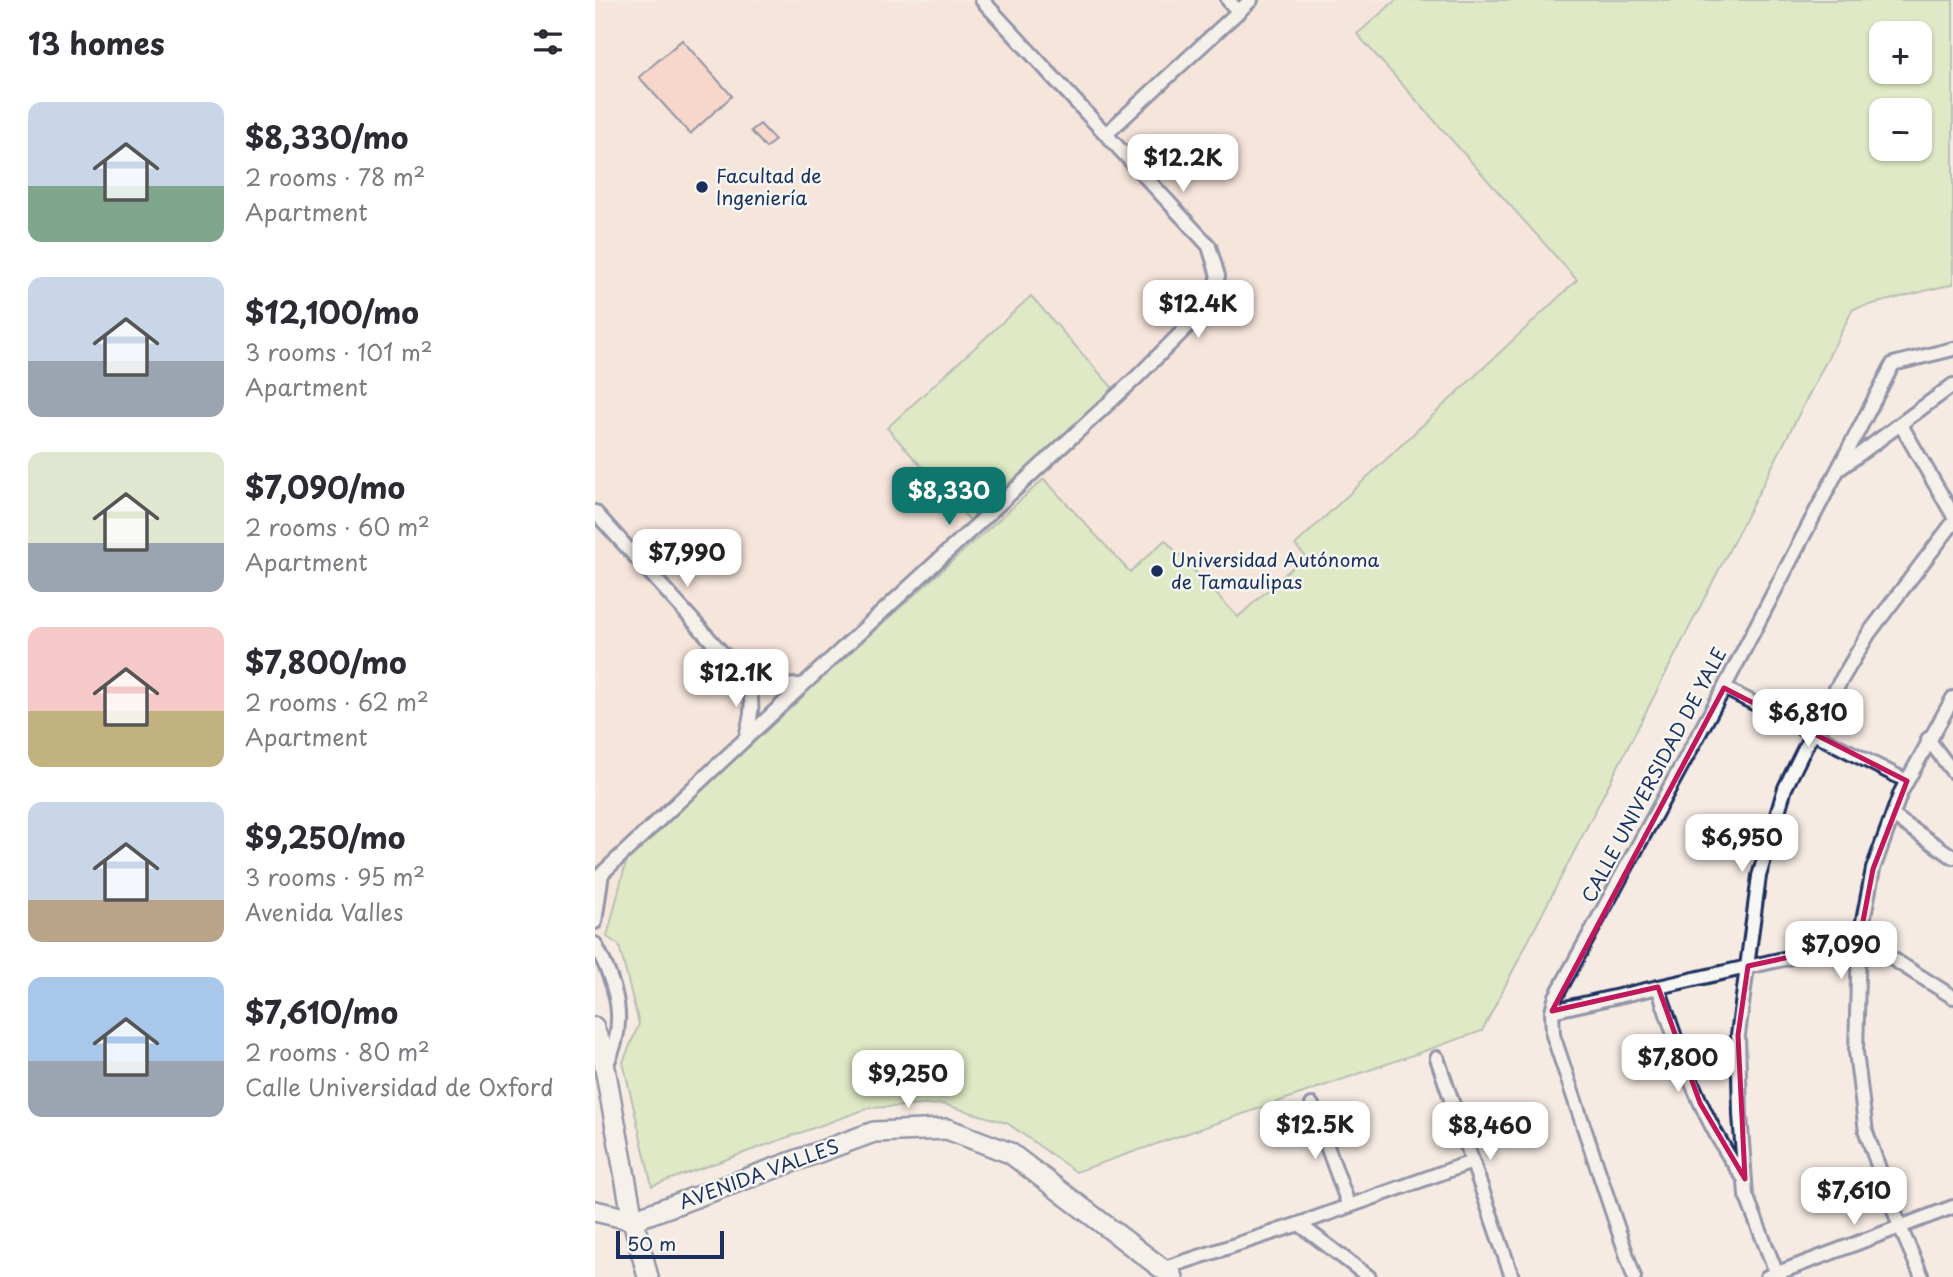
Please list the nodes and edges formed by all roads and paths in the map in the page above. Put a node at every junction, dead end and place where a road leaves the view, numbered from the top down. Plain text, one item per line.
1 (982, 0) edge
2 (1228, 0) edge
3 (1251, 0) edge
4 (1239, 12) junction
5 (1106, 134) junction
6 (1953, 349) edge
7 (1953, 385) edge
8 (1901, 425) junction
9 (1838, 470) junction
10 (595, 512) edge
11 (1953, 515) edge
12 (1953, 523) edge
13 (744, 677) junction
14 (803, 685) junction
15 (1724, 688) junction
16 (1953, 698) edge
17 (1812, 733) junction
18 (746, 738) junction
19 (1928, 739) junction
20 (1953, 772) edge
21 (1907, 781) junction
22 (1892, 816) junction
23 (1953, 857) edge
24 (599, 876) edge
25 (595, 913) edge
26 (1859, 942) junction
27 (595, 944) edge
28 (1748, 966) junction
29 (1658, 987) junction
30 (1953, 997) edge
31 (1552, 1011) junction
32 (597, 1037) edge
33 (1437, 1058) dead end
34 (604, 1067) junction
35 (1312, 1105) dead end
36 (1472, 1162) junction
37 (1745, 1179) junction
38 (1349, 1206) junction
39 (1953, 1207) edge
40 (595, 1211) edge
41 (633, 1220) junction
42 (1299, 1224) junction
43 (1900, 1227) junction
44 (1167, 1273) edge
45 (1774, 1276) edge
46 (649, 1277) edge
47 (1369, 1277) edge
48 (1512, 1277) edge
49 (1634, 1277) edge
50 (1922, 1277) edge

1 - 5 street
2 - 4 street
3 - 4 street
4 - 5 street
5 - 14 street
6 - 9 street, CALLE UNIVERSIDAD DE YALE
7 - 8 street
8 - 9 street
8 - 11 street
9 - 15 street, CALLE UNIVERSIDAD DE YALE
10 - 13 street
12 - 17 street
13 - 14 street
13 - 18 street
14 - 18 street
15 - 17 street
15 - 31 street, CALLE UNIVERSIDAD DE YALE
16 - 19 street
17 - 21 street
17 - 28 street
18 - 24 street
19 - 20 street
19 - 21 street
21 - 22 street
22 - 23 street
22 - 26 street
24 - 25 street
26 - 28 street
26 - 30 street
26 - 43 street
27 - 34 street
28 - 29 street
28 - 37 street
29 - 31 street
29 - 37 street
31 - 49 street, CALLE UNIVERSIDAD DE YALE
32 - 34 main road
33 - 36 street
34 - 41 main road
35 - 38 street
36 - 38 street
36 - 48 street
37 - 45 street
38 - 42 street
39 - 43 street
40 - 41 main road
41 - 44 main road, AVENIDA VALLES
41 - 46 main road
42 - 44 street
42 - 47 street
43 - 45 street
43 - 50 street

